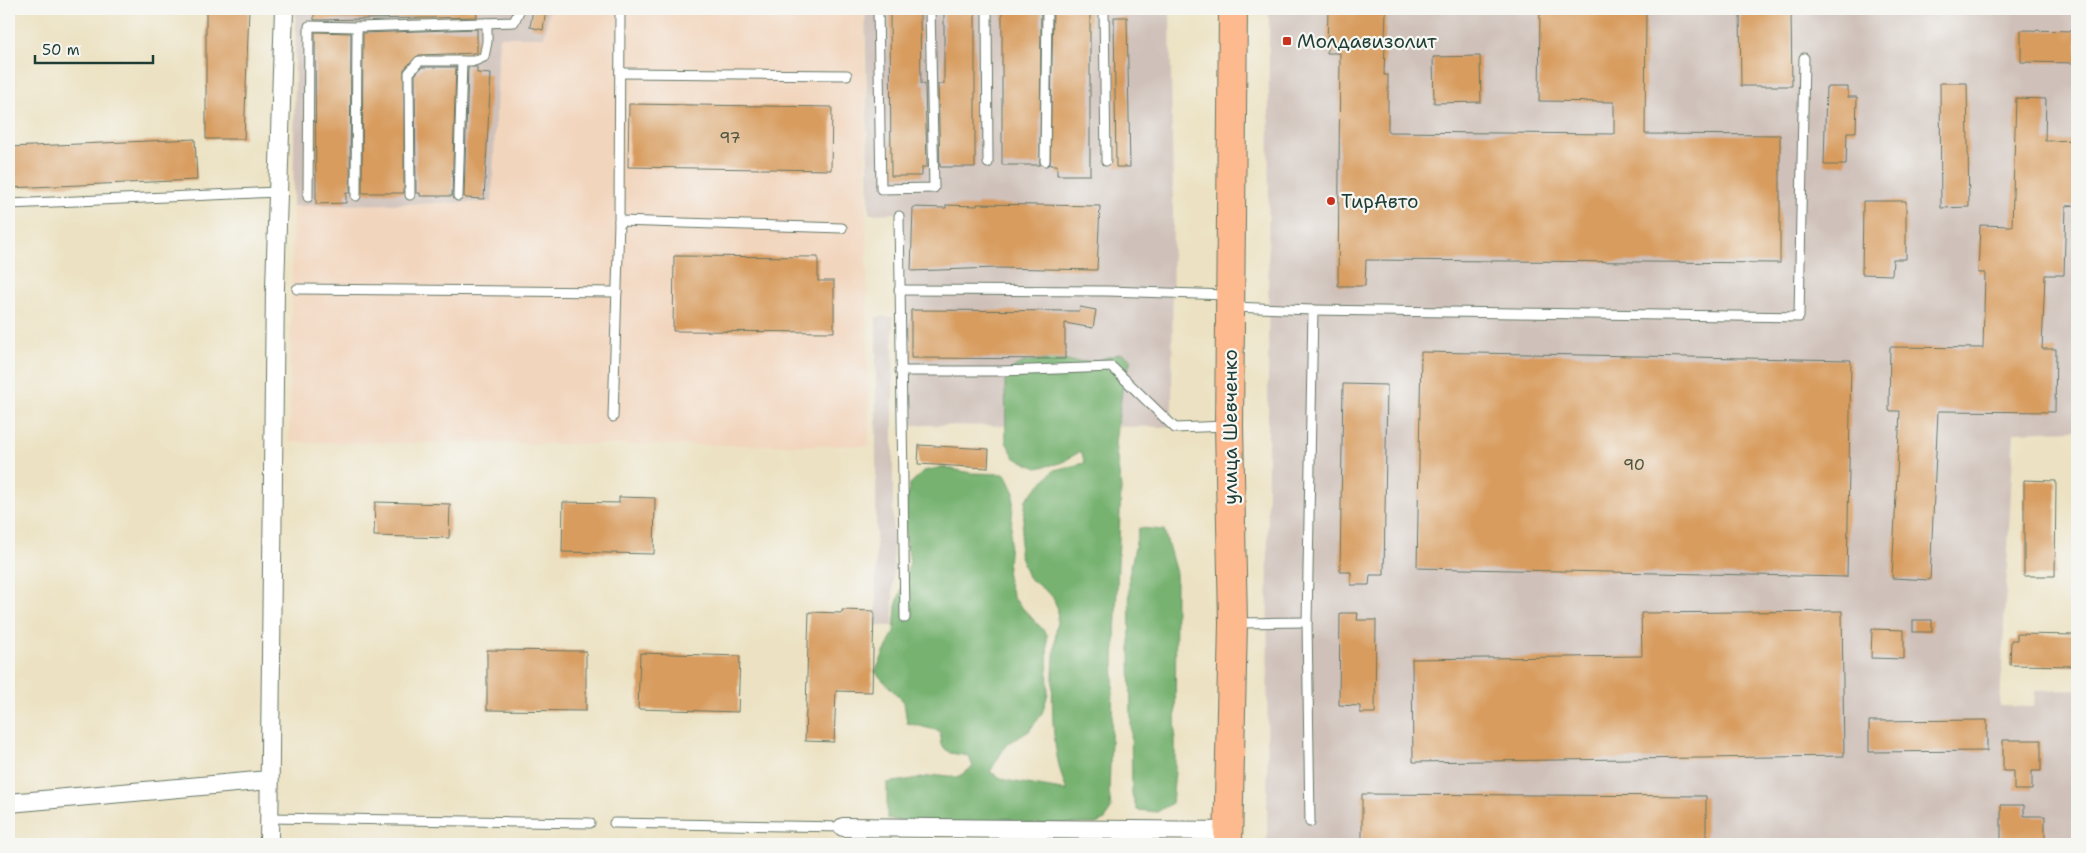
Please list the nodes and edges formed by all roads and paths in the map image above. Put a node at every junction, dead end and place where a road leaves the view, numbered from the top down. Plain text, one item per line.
1 (284, 9) edge
2 (520, 9) edge
3 (620, 9) edge
4 (878, 9) edge
5 (930, 9) edge
6 (987, 9) edge
7 (1047, 9) edge
8 (1104, 9) edge
9 (1232, 9) edge
10 (488, 22) junction
11 (357, 27) junction
12 (1804, 58) dead end
13 (462, 61) junction
14 (620, 73) junction
15 (847, 75) dead end
16 (1045, 160) dead end
17 (1106, 161) dead end
18 (988, 163) dead end
19 (278, 192) junction
20 (410, 195) dead end
21 (356, 196) dead end
22 (458, 196) dead end
23 (308, 197) dead end
24 (9, 204) edge
25 (898, 216) dead end
26 (619, 221) junction
27 (842, 228) dead end
28 (297, 289) dead end
29 (899, 290) junction
30 (617, 292) junction
31 (1229, 301) junction
32 (1313, 310) junction
33 (900, 371) junction
34 (613, 417) dead end
35 (1229, 426) junction
36 (905, 618) dead end
37 (1307, 622) junction
38 (1232, 623) junction
39 (269, 780) junction
40 (9, 803) edge
41 (269, 818) junction
42 (1310, 822) dead end
43 (590, 823) dead end
44 (614, 823) dead end
45 (843, 826) joint
46 (1228, 838) edge
47 (268, 844) edge

1 - 19 street
2 - 10 lane
3 - 14 lane
4 - 5 lane
6 - 18 lane
7 - 16 lane
8 - 17 lane
9 - 31 highway, улица Шевченко
10 - 11 lane
10 - 13 lane
11 - 21 lane
11 - 23 lane
12 - 32 lane
13 - 20 lane
13 - 22 lane
14 - 15 lane
14 - 26 lane
19 - 24 lane
19 - 39 street
25 - 29 lane
26 - 27 lane
26 - 30 lane
28 - 30 lane
29 - 31 lane
29 - 33 lane
30 - 34 lane
31 - 32 lane
31 - 35 highway, улица Шевченко
32 - 37 lane
33 - 35 lane
33 - 36 lane
35 - 38 highway, улица Шевченко
37 - 38 lane
37 - 42 lane
38 - 46 highway, улица Шевченко
39 - 40 street
39 - 41 street
41 - 43 lane
41 - 47 street
44 - 45 lane
45 - 46 street

